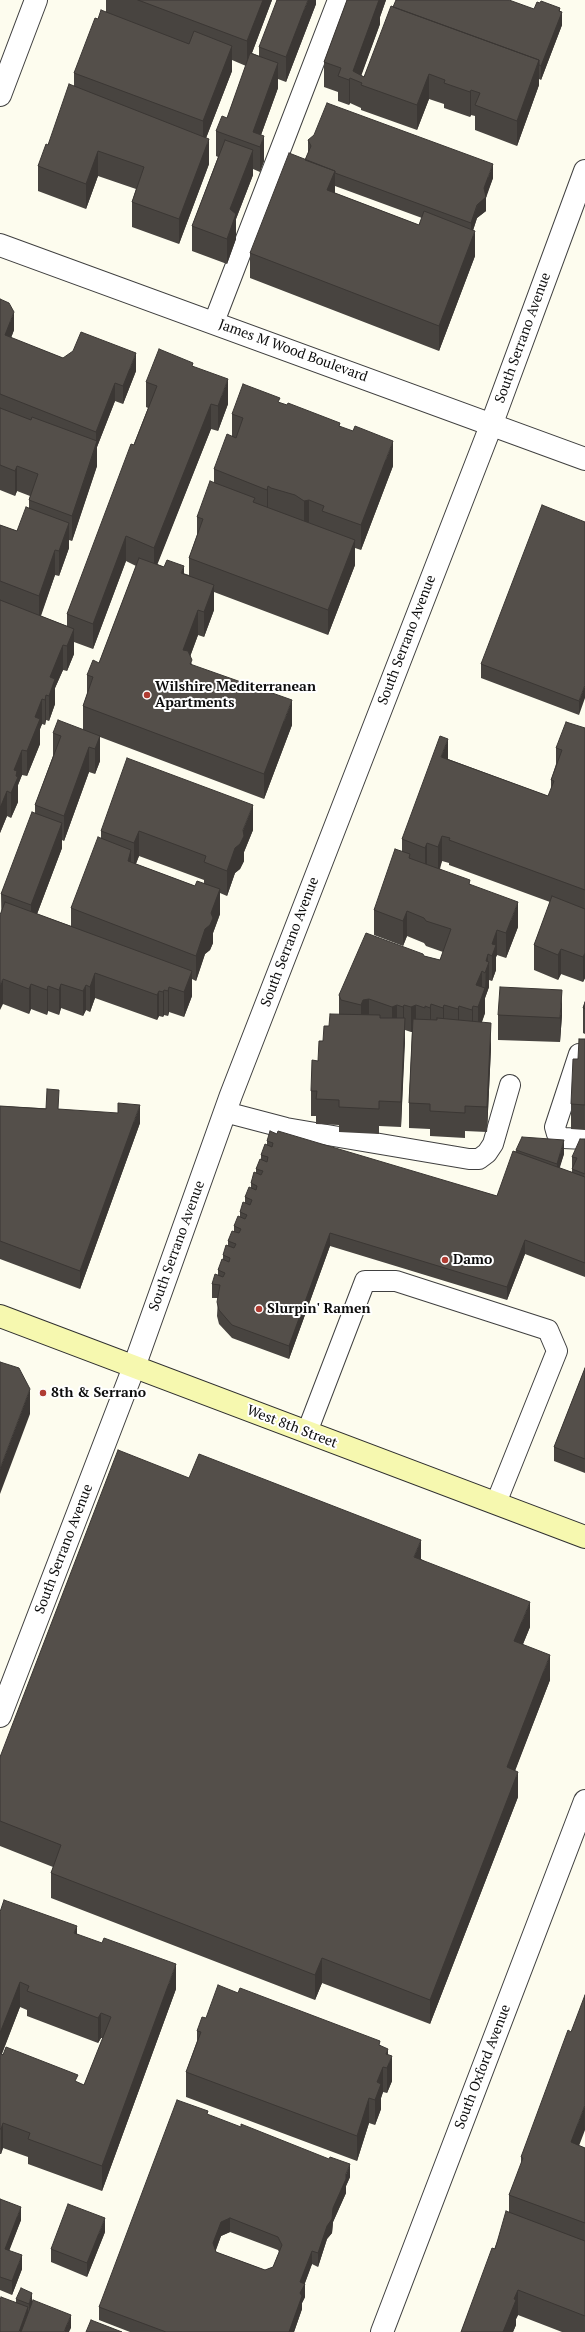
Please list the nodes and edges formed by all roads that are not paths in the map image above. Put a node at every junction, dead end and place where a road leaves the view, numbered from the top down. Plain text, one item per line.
1 (36, 0) edge
2 (338, 0) edge
3 (0, 95) edge
4 (585, 170) edge
5 (0, 245) edge
6 (214, 322) junction
7 (492, 423) junction
8 (585, 459) edge
9 (579, 1054) edge
10 (510, 1085) dead end
11 (225, 1112) junction
12 (585, 1139) edge
13 (0, 1316) edge
14 (134, 1367) junction
15 (307, 1432) junction
16 (496, 1503) junction
17 (585, 1537) edge
18 (0, 1716) edge
19 (585, 1801) edge
20 (382, 2332) edge

1 - 3 street
2 - 6 lane
4 - 7 street, South Serrano Avenue
5 - 6 street, James M Wood Boulevard
6 - 7 street, James M Wood Boulevard
7 - 8 street, James M Wood Boulevard
7 - 11 street, South Serrano Avenue
9 - 12 lane
10 - 11 lane
11 - 14 street, South Serrano Avenue
13 - 14 main road, West 8th Street
14 - 15 main road, West 8th Street
14 - 18 street, South Serrano Avenue
15 - 16 main road, West 8th Street
15 - 16 lane
16 - 17 main road, West 8th Street
19 - 20 street, South Oxford Avenue

